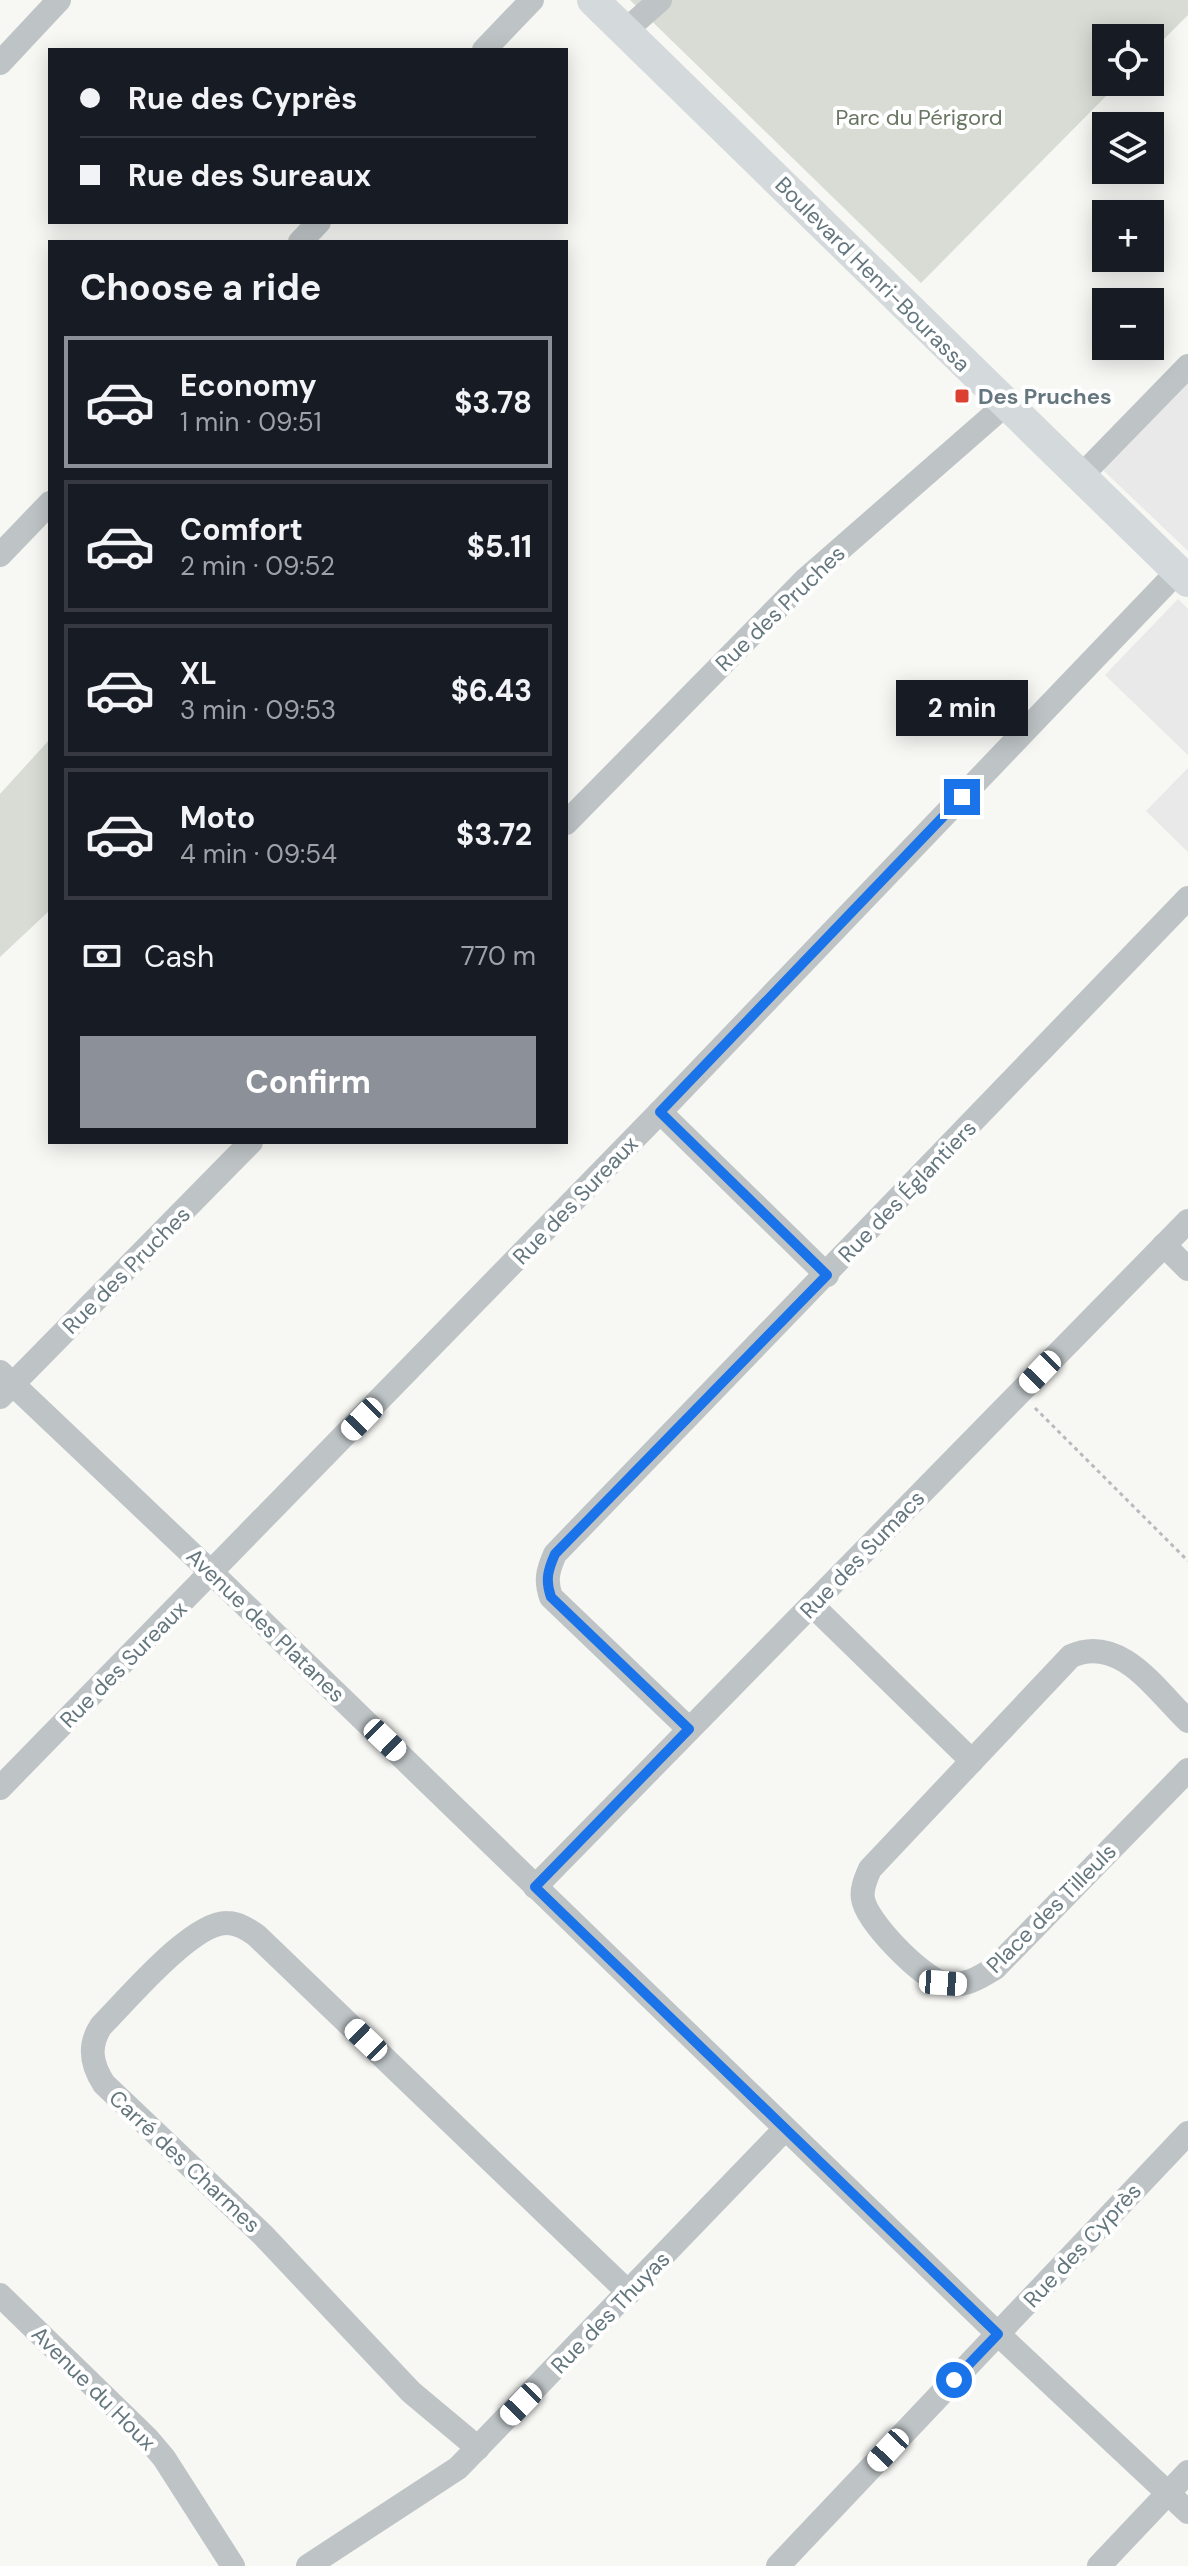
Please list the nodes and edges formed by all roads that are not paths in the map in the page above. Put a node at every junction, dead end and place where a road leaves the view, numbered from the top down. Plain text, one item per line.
1 (59, 0) edge
2 (532, 0) edge
3 (593, 0) edge
4 (660, 0) edge
5 (625, 31) junction
6 (486, 48) edge
7 (0, 63) edge
8 (317, 224) edge
9 (302, 240) edge
10 (1188, 366) edge
11 (1005, 405) junction
12 (1080, 477) junction
13 (48, 505) edge
14 (0, 555) edge
15 (1183, 576) edge
16 (568, 821) edge
17 (1188, 898) edge
18 (660, 1112) junction
19 (249, 1144) edge
20 (1188, 1221) edge
21 (1164, 1245) junction
22 (1188, 1269) edge
23 (827, 1275) junction
24 (4, 1385) edge
25 (212, 1573) junction
26 (812, 1605) junction
27 (1188, 1721) edge
28 (689, 1729) junction
29 (972, 1761) junction
30 (1188, 1770) edge
31 (0, 1788) edge
32 (535, 1887) junction
33 (785, 2129) junction
34 (1188, 2133) edge
35 (629, 2293) junction
36 (0, 2295) edge
37 (998, 2334) junction
38 (478, 2448) junction
39 (1188, 2472) edge
40 (1168, 2493) junction
41 (1188, 2512) edge
42 (233, 2566) edge
43 (309, 2566) edge
44 (778, 2566) edge
45 (1099, 2566) edge

1 - 7 street
2 - 6 street
3 - 5 main road, Boulevard Henri-Bourassa
4 - 5 street
5 - 11 main road, Boulevard Henri-Bourassa
8 - 9 street
10 - 12 street
11 - 12 main road, Boulevard Henri-Bourassa
11 - 16 street, Rue des Pruches
12 - 15 main road, Boulevard Henri-Bourassa
13 - 14 street
15 - 18 street, Rue des Sureaux
17 - 23 street, Rue des Églantiers
18 - 23 street
18 - 25 street, Rue des Sureaux
19 - 24 street, Rue des Pruches
20 - 21 street, Rue des Sumacs
21 - 22 street
21 - 26 street, Rue des Sumacs
23 - 28 street, Rue des Églantiers
24 - 25 street, Avenue des Platanes
25 - 31 street, Rue des Sureaux
25 - 32 street, Avenue des Platanes
26 - 28 street, Rue des Sumacs
26 - 29 street
27 - 29 street, Place des Tilleuls
28 - 32 street, Rue des Sumacs
29 - 30 street, Place des Tilleuls
32 - 33 street, Avenue des Platanes
33 - 35 street, Rue des Thuyas
33 - 37 street, Avenue des Platanes
34 - 37 street, Rue des Cyprès
35 - 38 street, Rue des Thuyas
35 - 38 street, Carré des Charmes
36 - 42 street, Avenue du Houx
37 - 40 street, Avenue des Platanes
37 - 44 street, Rue des Cyprès
38 - 43 street, Rue des Thuyas
39 - 40 street
40 - 41 street, Avenue des Platanes
40 - 45 street

